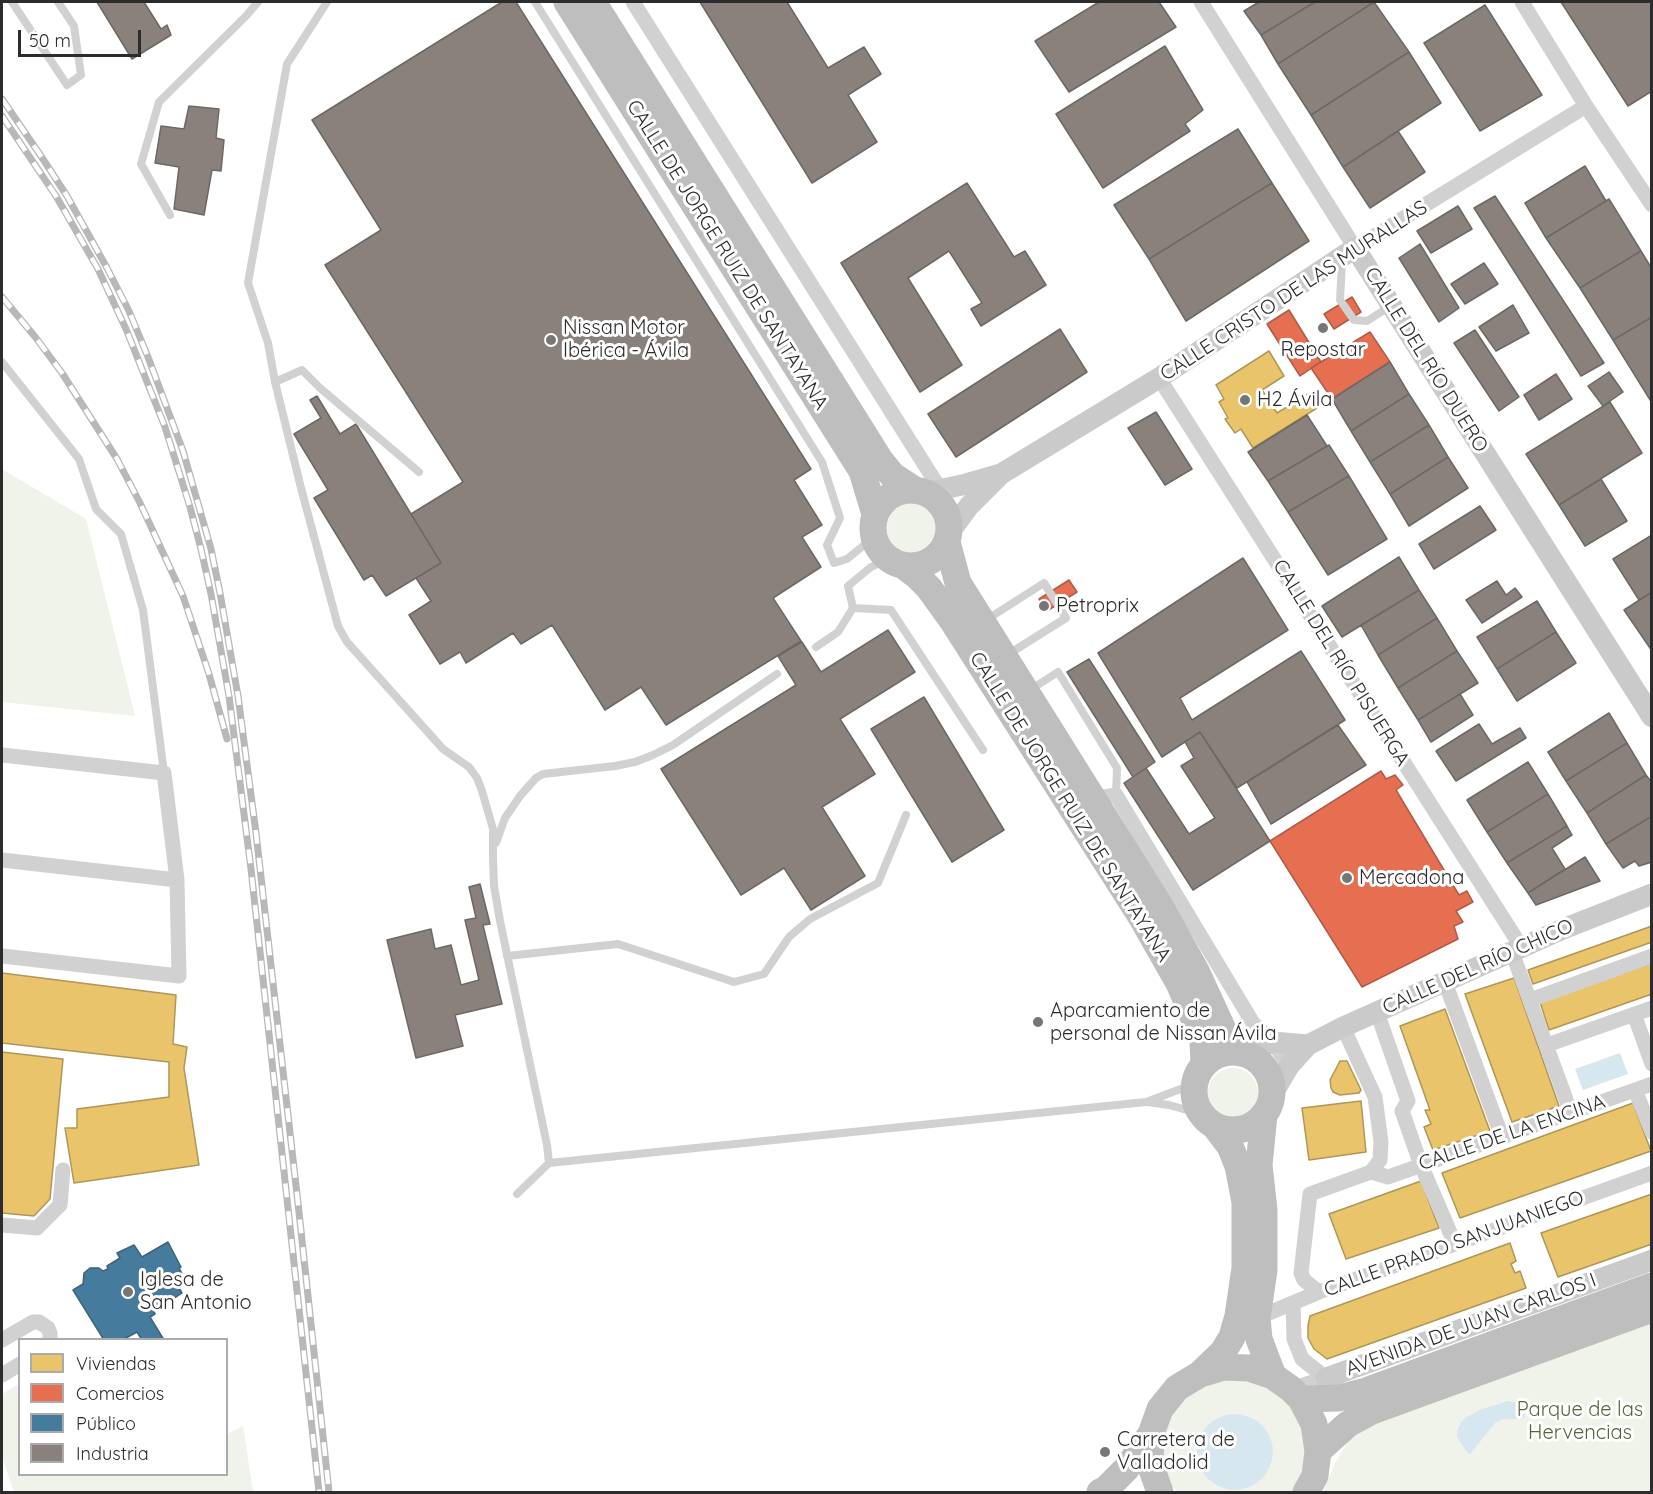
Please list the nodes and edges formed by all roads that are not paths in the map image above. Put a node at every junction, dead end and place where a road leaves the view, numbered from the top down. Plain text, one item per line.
1 (12, 2) edge
2 (58, 2) edge
3 (258, 2) edge
4 (327, 2) edge
5 (535, 2) edge
6 (567, 2) edge
7 (593, 2) edge
8 (633, 2) edge
9 (1201, 2) edge
10 (1522, 2) edge
11 (1586, 106) junction
12 (1652, 205) edge
13 (170, 214) dead end
14 (1349, 253) junction
15 (1392, 306) junction
16 (2, 362) edge
17 (1159, 378) junction
18 (275, 382) junction
19 (418, 472) dead end
20 (1001, 474) junction
21 (937, 509) junction
22 (885, 545) junction
23 (853, 608) junction
24 (982, 622) junction
25 (816, 647) dead end
26 (1003, 657) junction
27 (777, 674) dead end
28 (1026, 693) junction
29 (1652, 717) edge
30 (983, 750) dead end
31 (2, 755) edge
32 (164, 773) junction
33 (1104, 797) junction
34 (906, 815) dead end
35 (2, 860) edge
36 (493, 862) junction
37 (177, 880) junction
38 (1652, 894) edge
39 (1517, 950) junction
40 (2, 956) edge
41 (507, 956) junction
42 (1652, 956) edge
43 (1445, 982) junction
44 (1530, 1000) junction
45 (1652, 1008) edge
46 (1377, 1012) junction
47 (1634, 1014) junction
48 (1343, 1027) junction
49 (1273, 1042) junction
50 (1308, 1045) junction
51 (1547, 1045) junction
52 (1246, 1054) junction
53 (1652, 1064) edge
54 (1289, 1066) junction
55 (1199, 1074) junction
56 (1652, 1084) edge
57 (1635, 1090) junction
58 (1146, 1102) junction
59 (1268, 1105) junction
60 (1572, 1113) junction
61 (1208, 1120) junction
62 (1652, 1132) edge
63 (1502, 1137) junction
64 (549, 1163) junction
65 (1421, 1165) junction
66 (63, 1170) dead end
67 (1371, 1172) junction
68 (1652, 1173) edge
69 (517, 1194) dead end
70 (2, 1225) edge
71 (1455, 1244) junction
72 (1652, 1260) edge
73 (1652, 1286) edge
74 (1319, 1292) junction
75 (1293, 1303) junction
76 (1652, 1309) edge
77 (1257, 1318) junction
78 (50, 1338) edge
79 (2, 1340) edge
80 (18, 1365) edge
81 (1200, 1374) junction
82 (2, 1376) edge
83 (1326, 1377) junction
84 (1288, 1388) junction
85 (1151, 1434) junction
86 (1318, 1451) junction
87 (1100, 1492) edge
88 (1160, 1492) edge
89 (1306, 1492) edge

1 - 2 lane
3 - 13 lane
4 - 18 lane
5 - 22 lane
6 - 22 highway, CALLE DE JORGE RUIZ DE SANTAYANA
7 - 21 highway, CALLE DE JORGE RUIZ DE SANTAYANA
8 - 21 street, CALLE DE JORGE RUIZ DE SANTAYANA
9 - 14 street, CALLE DEL RÍO DUERO
10 - 11 street
11 - 12 street
11 - 14 street, CALLE CRISTO DE LAS MURALLAS
14 - 15 street, CALLE DEL RÍO DUERO
14 - 15 lane
14 - 17 street, CALLE CRISTO DE LAS MURALLAS
15 - 29 street, CALLE DEL RÍO DUERO
16 - 32 lane
17 - 20 street, CALLE CRISTO DE LAS MURALLAS
17 - 39 street, CALLE DEL RÍO PISUERGA
18 - 19 lane
18 - 36 lane
20 - 21 street, CALLE CRISTO DE LAS MURALLAS
20 - 21 street, CALLE CRISTO DE LAS MURALLAS
21 - 22 highway
21 - 22 highway
21 - 24 highway, CALLE DE JORGE RUIZ DE SANTAYANA
22 - 23 lane
22 - 55 highway, CALLE DE JORGE RUIZ DE SANTAYANA
23 - 25 lane
23 - 30 lane
24 - 26 highway, CALLE DE JORGE RUIZ DE SANTAYANA
24 - 26 lane
26 - 28 highway, CALLE DE JORGE RUIZ DE SANTAYANA
27 - 36 lane
28 - 33 highway, CALLE DE JORGE RUIZ DE SANTAYANA
28 - 33 lane
31 - 32 street
32 - 37 street
33 - 49 street, CALLE DE JORGE RUIZ DE SANTAYANA
33 - 52 highway, CALLE DE JORGE RUIZ DE SANTAYANA
34 - 41 lane
35 - 37 street
36 - 41 lane
37 - 40 street
38 - 39 street, CALLE DEL RÍO CHICO
39 - 43 street, CALLE DEL RÍO CHICO
39 - 44 street, CALLE DEL RÍO PISUERGA
41 - 64 lane
42 - 44 street
43 - 46 street, CALLE DEL RÍO CHICO
43 - 63 street
44 - 51 street, CALLE DEL RÍO PISUERGA
45 - 47 street
46 - 48 street, CALLE DEL RÍO CHICO
46 - 65 street
47 - 51 street
47 - 53 street
48 - 50 street, CALLE DEL RÍO CHICO
48 - 67 street
49 - 50 street
49 - 52 street
49 - 54 street, CALLE DE JORGE RUIZ DE SANTAYANA
50 - 54 street, CALLE DEL RÍO CHICO
51 - 60 street, CALLE DEL RÍO PISUERGA
52 - 55 highway
52 - 59 highway, CALLE DE JORGE RUIZ DE SANTAYANA
54 - 59 street, CALLE DEL RÍO CHICO
55 - 58 lane
55 - 61 highway, CALLE DE JORGE RUIZ DE SANTAYANA
56 - 57 street, CALLE DE LA ENCINA
57 - 60 street, CALLE DE LA ENCINA
57 - 62 street
58 - 61 lane
58 - 64 lane
59 - 61 highway
59 - 77 highway, CALLE DE JORGE RUIZ DE SANTAYANA
60 - 63 street, CALLE DE LA ENCINA
61 - 81 highway, CALLE DE JORGE RUIZ DE SANTAYANA
63 - 65 street, CALLE DE LA ENCINA
64 - 69 lane
65 - 67 street, CALLE DE LA ENCINA
65 - 71 street
66 - 70 street
67 - 74 street
68 - 71 street, CALLE PRADO SANJUANIEGO
71 - 74 street, CALLE PRADO SANJUANIEGO
72 - 83 street, AVENIDA DE JUAN CARLOS I
73 - 84 highway, AVENIDA DE JUAN CARLOS I
74 - 75 street, CALLE PRADO SANJUANIEGO
75 - 77 street, CALLE PRADO SANJUANIEGO
75 - 83 street
76 - 86 highway
77 - 84 highway, CALLE DE JORGE RUIZ DE SANTAYANA
78 - 79 street
80 - 82 street
81 - 84 highway
81 - 85 highway
83 - 84 street, AVENIDA DE JUAN CARLOS I
84 - 86 highway, CALLE DE JORGE RUIZ DE SANTAYANA
85 - 87 highway
85 - 88 highway
86 - 89 highway

